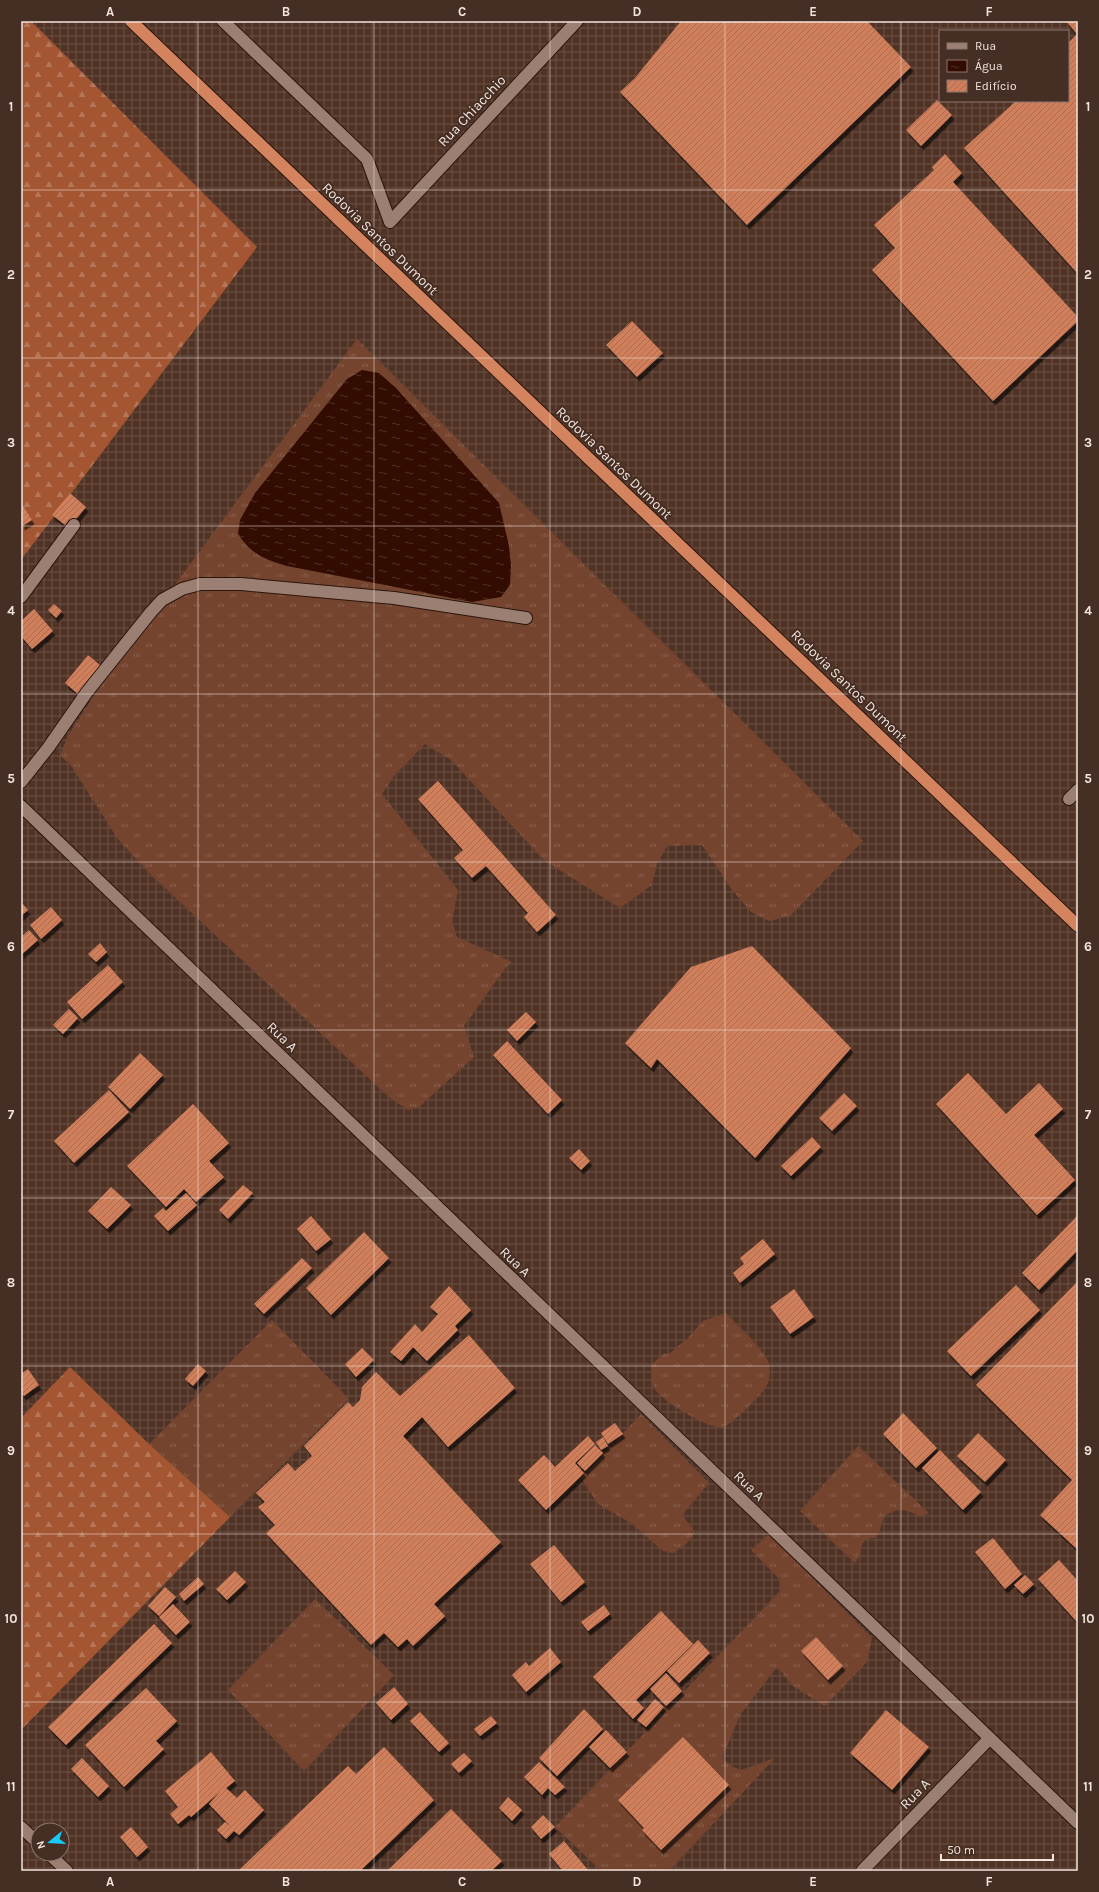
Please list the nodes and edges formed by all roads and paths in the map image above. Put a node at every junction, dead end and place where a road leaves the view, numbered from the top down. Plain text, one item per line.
1 (131, 21) edge
2 (223, 21) edge
3 (577, 21) edge
4 (74, 525) dead end
5 (21, 598) edge
6 (526, 618) dead end
7 (21, 782) edge
8 (1078, 790) edge
9 (1069, 799) dead end
10 (21, 806) edge
11 (1078, 926) edge
12 (989, 1739) junction
13 (1078, 1823) edge
14 (21, 1827) edge
15 (30, 1835) edge
16 (57, 1862) edge
17 (67, 1871) edge
18 (862, 1871) edge

1 - 11 highway, Rodovia Santos Dumont
2 - 3 street, Rua Chiacchio
4 - 5 street
6 - 7 street
8 - 9 street
10 - 12 street, Rua A
12 - 13 street, Rua A
12 - 18 street, Rua A
14 - 15 street
16 - 17 street

